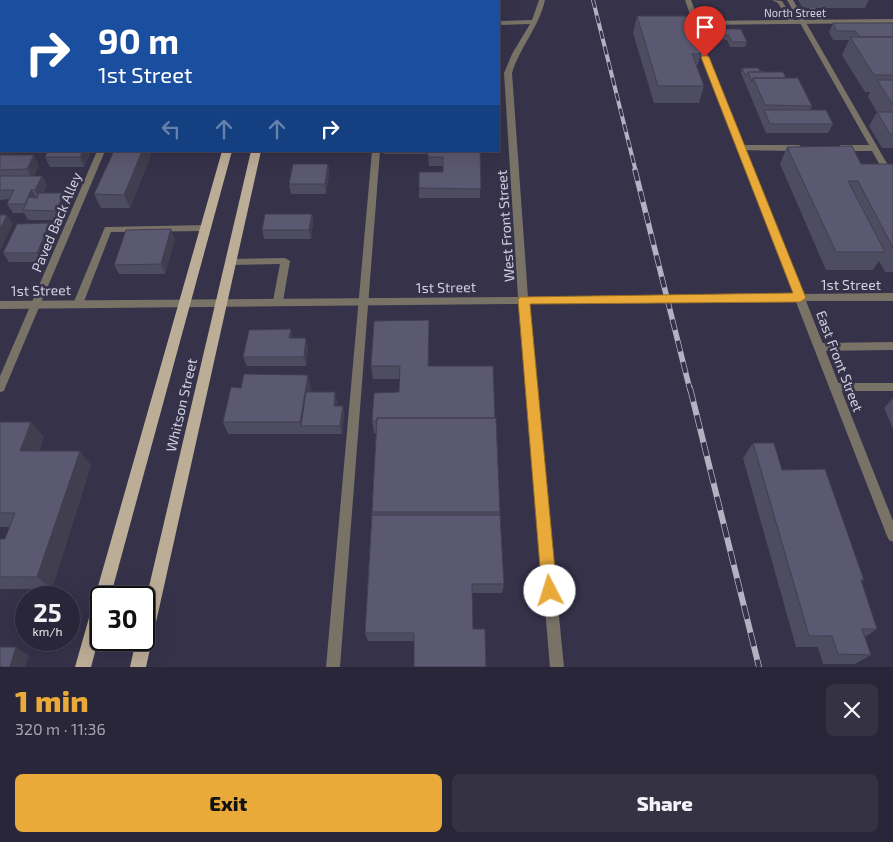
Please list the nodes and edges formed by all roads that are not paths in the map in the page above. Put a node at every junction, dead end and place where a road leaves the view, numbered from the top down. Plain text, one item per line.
1 (542, 0) edge
2 (688, 0) edge
3 (775, 0) edge
4 (790, 0) edge
5 (807, 0) edge
6 (893, 21) edge
7 (534, 22) junction
8 (696, 22) junction
9 (792, 22) junction
10 (803, 22) junction
11 (821, 22) junction
12 (500, 23) edge
13 (740, 148) junction
14 (807, 148) edge
15 (836, 148) edge
16 (874, 148) junction
17 (101, 152) edge
18 (227, 152) edge
19 (256, 152) edge
20 (376, 152) edge
21 (893, 180) edge
22 (206, 228) junction
23 (231, 262) junction
24 (893, 297) edge
25 (800, 298) junction
26 (524, 300) junction
27 (184, 302) junction
28 (223, 302) junction
29 (278, 302) junction
30 (363, 302) junction
31 (0, 304) edge
32 (36, 304) junction
33 (78, 304) junction
34 (893, 346) edge
35 (820, 347) junction
36 (836, 387) junction
37 (893, 387) edge
38 (0, 388) edge
39 (893, 536) edge
40 (105, 586) edge
41 (90, 641) edge
42 (83, 667) edge
43 (138, 667) edge
44 (333, 667) edge
45 (557, 667) edge

1 - 7 street, West Front Street
2 - 8 street, East Front Street
3 - 9 street
4 - 10 street
5 - 11 street
6 - 11 street, North Street
7 - 12 street
7 - 26 street, West Front Street
8 - 9 street, North Street
8 - 13 street, East Front Street
9 - 10 street, North Street
10 - 11 street, North Street
10 - 16 street
13 - 14 street
13 - 25 street, East Front Street
15 - 16 street
16 - 21 street
17 - 32 street, Paved Back Alley
18 - 22 main road, Whitson Street
19 - 23 main road, Whitson Street
20 - 30 street
22 - 27 main road, Whitson Street
22 - 33 street
23 - 28 main road, Whitson Street
23 - 29 street
24 - 25 street, 1st Street
25 - 26 street, 1st Street
25 - 35 street, East Front Street
26 - 30 street, 1st Street
26 - 45 street, West Front Street
27 - 28 street, 1st Street
27 - 33 street, 1st Street
27 - 40 main road, Whitson Street
28 - 29 street, 1st Street
28 - 43 main road, Whitson Street
29 - 30 street, 1st Street
30 - 44 street
31 - 32 street, 1st Street
32 - 33 street, 1st Street
32 - 38 street, Paved Back Alley
34 - 35 street
35 - 36 street, East Front Street
36 - 37 street
36 - 39 street, East Front Street
41 - 42 main road

